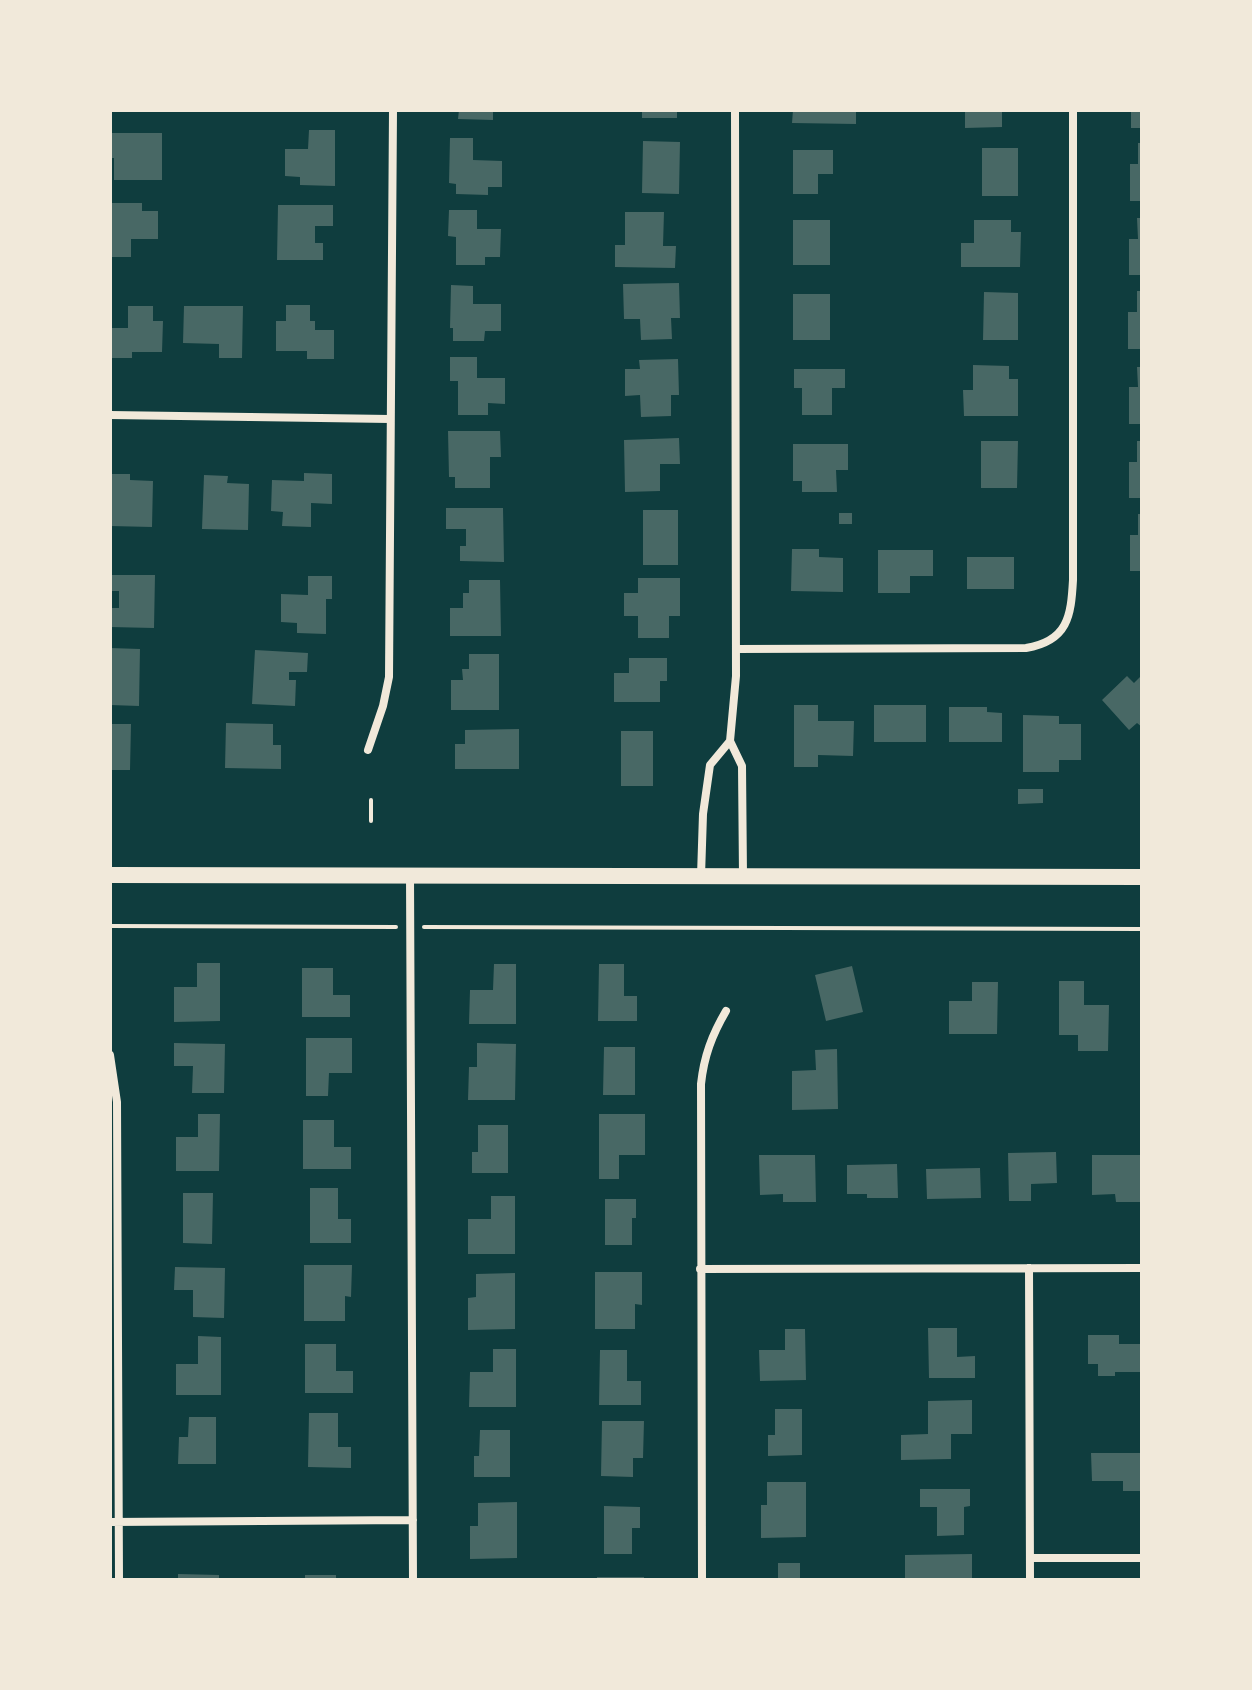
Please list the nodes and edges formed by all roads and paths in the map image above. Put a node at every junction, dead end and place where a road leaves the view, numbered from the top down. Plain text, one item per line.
1 (393, 110) edge
2 (735, 110) edge
3 (1073, 110) edge
4 (110, 415) edge
5 (390, 419) junction
6 (736, 649) junction
7 (730, 741) junction
8 (368, 750) dead end
9 (371, 800) dead end
10 (371, 821) dead end
11 (110, 875) edge
12 (410, 875) junction
13 (701, 876) junction
14 (743, 876) junction
15 (1142, 877) edge
16 (110, 926) edge
17 (388, 926) dead end
18 (432, 927) dead end
19 (1142, 929) edge
20 (726, 1011) dead end
21 (110, 1055) edge
22 (1029, 1268) junction
23 (1142, 1268) edge
24 (700, 1269) junction
25 (413, 1520) junction
26 (114, 1522) edge
27 (1030, 1558) junction
28 (1142, 1558) edge
29 (119, 1580) edge
30 (413, 1580) edge
31 (702, 1580) edge
32 (1030, 1580) edge

1 - 5 street
2 - 6 street
3 - 6 street
4 - 5 street
5 - 8 street
6 - 7 street
7 - 13 street
7 - 14 street
9 - 10 path
11 - 12 main road
12 - 13 main road
12 - 25 street
13 - 14 main road
14 - 15 main road
16 - 17 path
18 - 19 path
20 - 24 street
21 - 26 street
22 - 23 street
22 - 24 street
22 - 27 street
24 - 31 street
25 - 26 street
25 - 30 street
26 - 29 street
27 - 28 street
27 - 32 street

